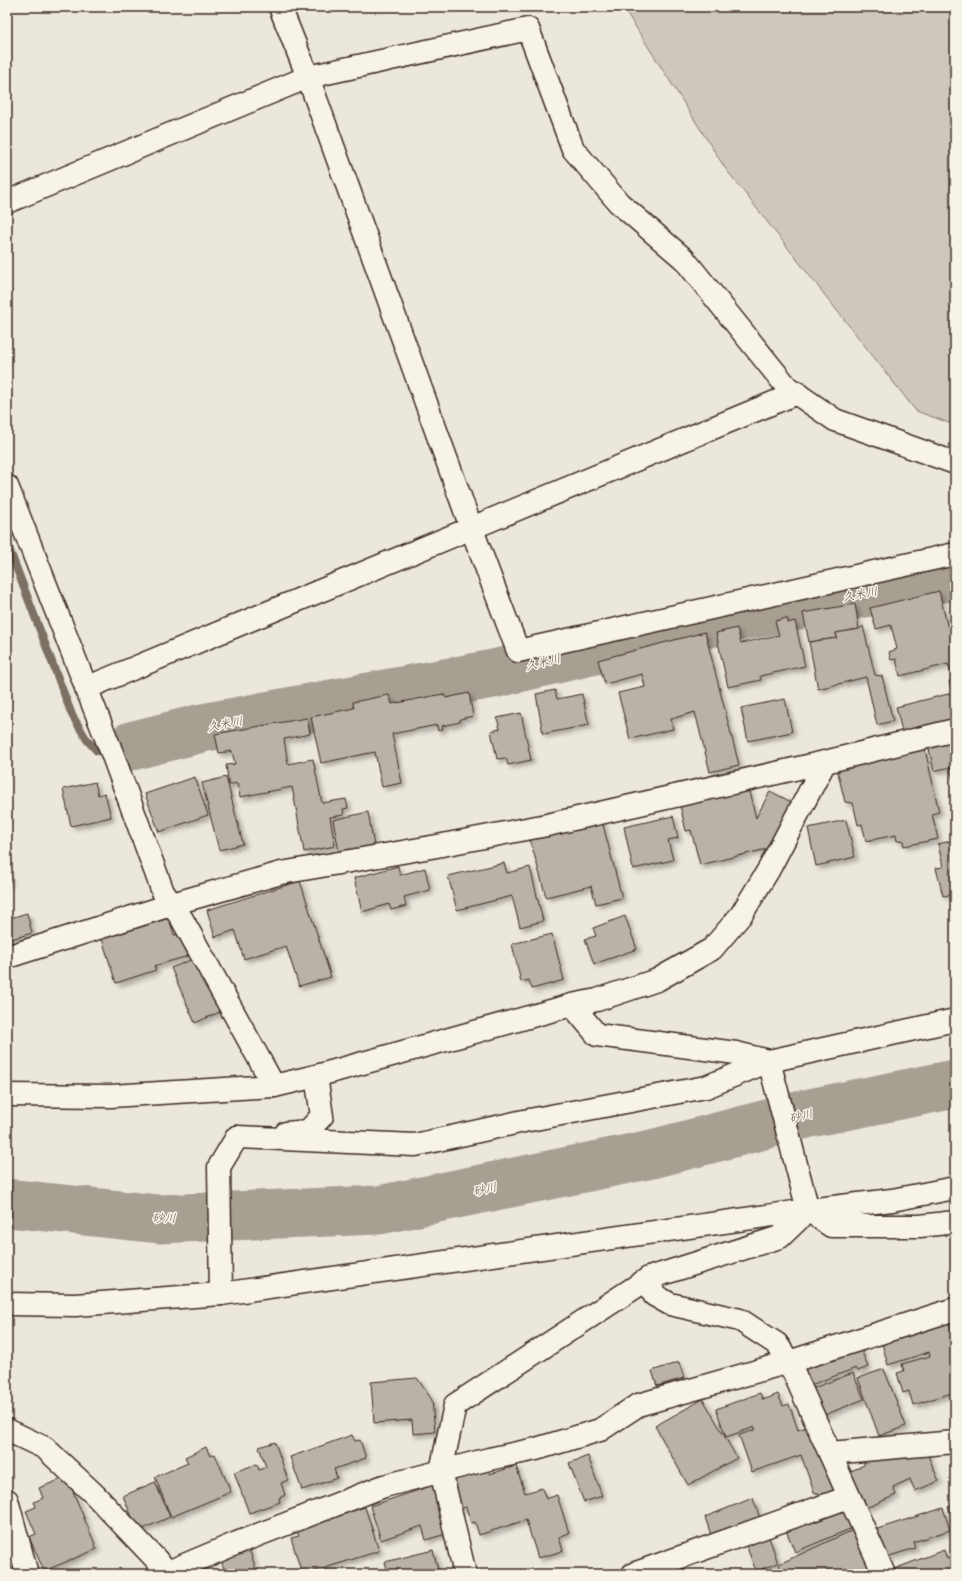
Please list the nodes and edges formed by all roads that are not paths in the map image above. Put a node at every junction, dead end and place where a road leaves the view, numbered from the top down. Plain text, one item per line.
1 (280, 7) edge
2 (308, 76) junction
3 (7, 202) edge
4 (797, 393) junction
5 (955, 463) edge
6 (7, 486) edge
7 (471, 527) junction
8 (955, 554) edge
9 (86, 688) junction
10 (955, 730) edge
11 (825, 762) junction
12 (172, 904) junction
13 (7, 957) edge
14 (572, 1005) junction
15 (955, 1020) edge
16 (769, 1061) junction
17 (316, 1076) junction
18 (274, 1086) junction
19 (7, 1095) edge
20 (237, 1137) junction
21 (955, 1188) edge
22 (808, 1210) junction
23 (955, 1222) edge
24 (649, 1278) junction
25 (221, 1294) junction
26 (7, 1304) edge
27 (955, 1309) edge
28 (789, 1362) junction
29 (7, 1430) edge
30 (955, 1442) edge
31 (830, 1453) junction
32 (441, 1471) junction
33 (849, 1497) junction
34 (7, 1500) edge
35 (27, 1574) edge
36 (465, 1574) edge
37 (633, 1574) edge
38 (884, 1574) edge

1 - 2 street
2 - 3 street
2 - 4 street
2 - 7 street
4 - 5 street
4 - 7 street
6 - 9 street
7 - 8 street
7 - 9 street
9 - 12 street
10 - 11 street
11 - 12 street
11 - 14 street
12 - 13 street
12 - 18 street
14 - 16 street
14 - 17 street
15 - 16 street
16 - 20 street
16 - 22 street
17 - 18 street
17 - 20 street
18 - 19 street
20 - 25 street
21 - 22 street
22 - 23 street
22 - 24 street
22 - 25 street
24 - 28 street
24 - 32 street
25 - 26 street
27 - 28 street
28 - 31 street
28 - 32 street
29 - 32 street
30 - 31 street
31 - 33 street
32 - 36 street
33 - 37 street
33 - 38 street
34 - 35 street

